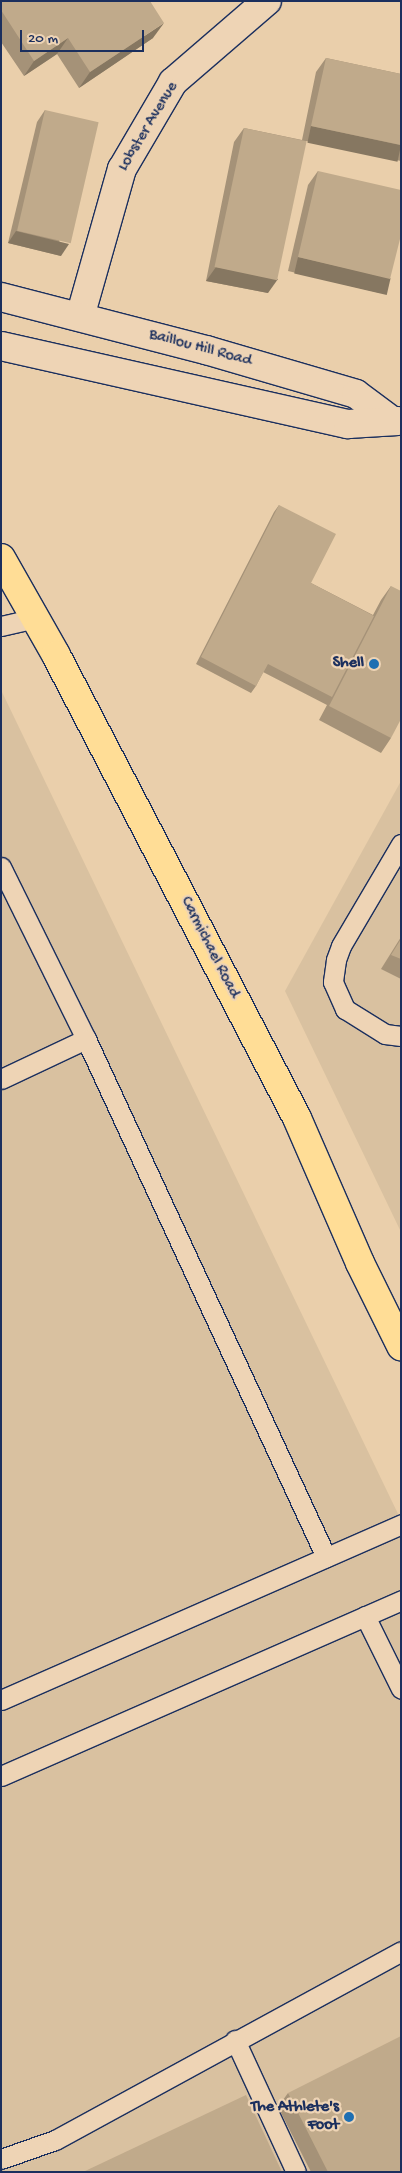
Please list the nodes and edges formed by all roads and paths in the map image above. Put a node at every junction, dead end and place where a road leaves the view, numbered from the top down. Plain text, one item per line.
1 (267, 1) edge
2 (1, 297) edge
3 (80, 317) junction
4 (1, 346) edge
5 (396, 421) edge
6 (1, 558) edge
7 (37, 618) junction
8 (1, 626) edge
9 (401, 844) edge
10 (1, 867) edge
11 (401, 1036) edge
12 (86, 1039) junction
13 (1, 1079) edge
14 (401, 1346) edge
15 (401, 1524) edge
16 (326, 1557) junction
17 (401, 1600) edge
18 (365, 1616) junction
19 (401, 1689) edge
20 (1, 1700) edge
21 (1, 1776) edge
22 (401, 1951) edge
23 (235, 2040) junction
24 (1, 2159) edge
25 (296, 2172) edge

1 - 3 main road, Lobster Avenue
2 - 3 main road, Baillou Hill Road
3 - 5 main road, Baillou Hill Road
4 - 5 main road, Baillou Hill Road
6 - 7 main road, Carmichael Road
7 - 8 lane
7 - 14 main road, Carmichael Road
9 - 11 lane
10 - 12 lane
12 - 13 lane
12 - 16 lane
15 - 16 lane
16 - 20 lane
17 - 18 lane
18 - 19 lane
18 - 21 lane
22 - 23 lane
23 - 24 lane
23 - 25 lane

